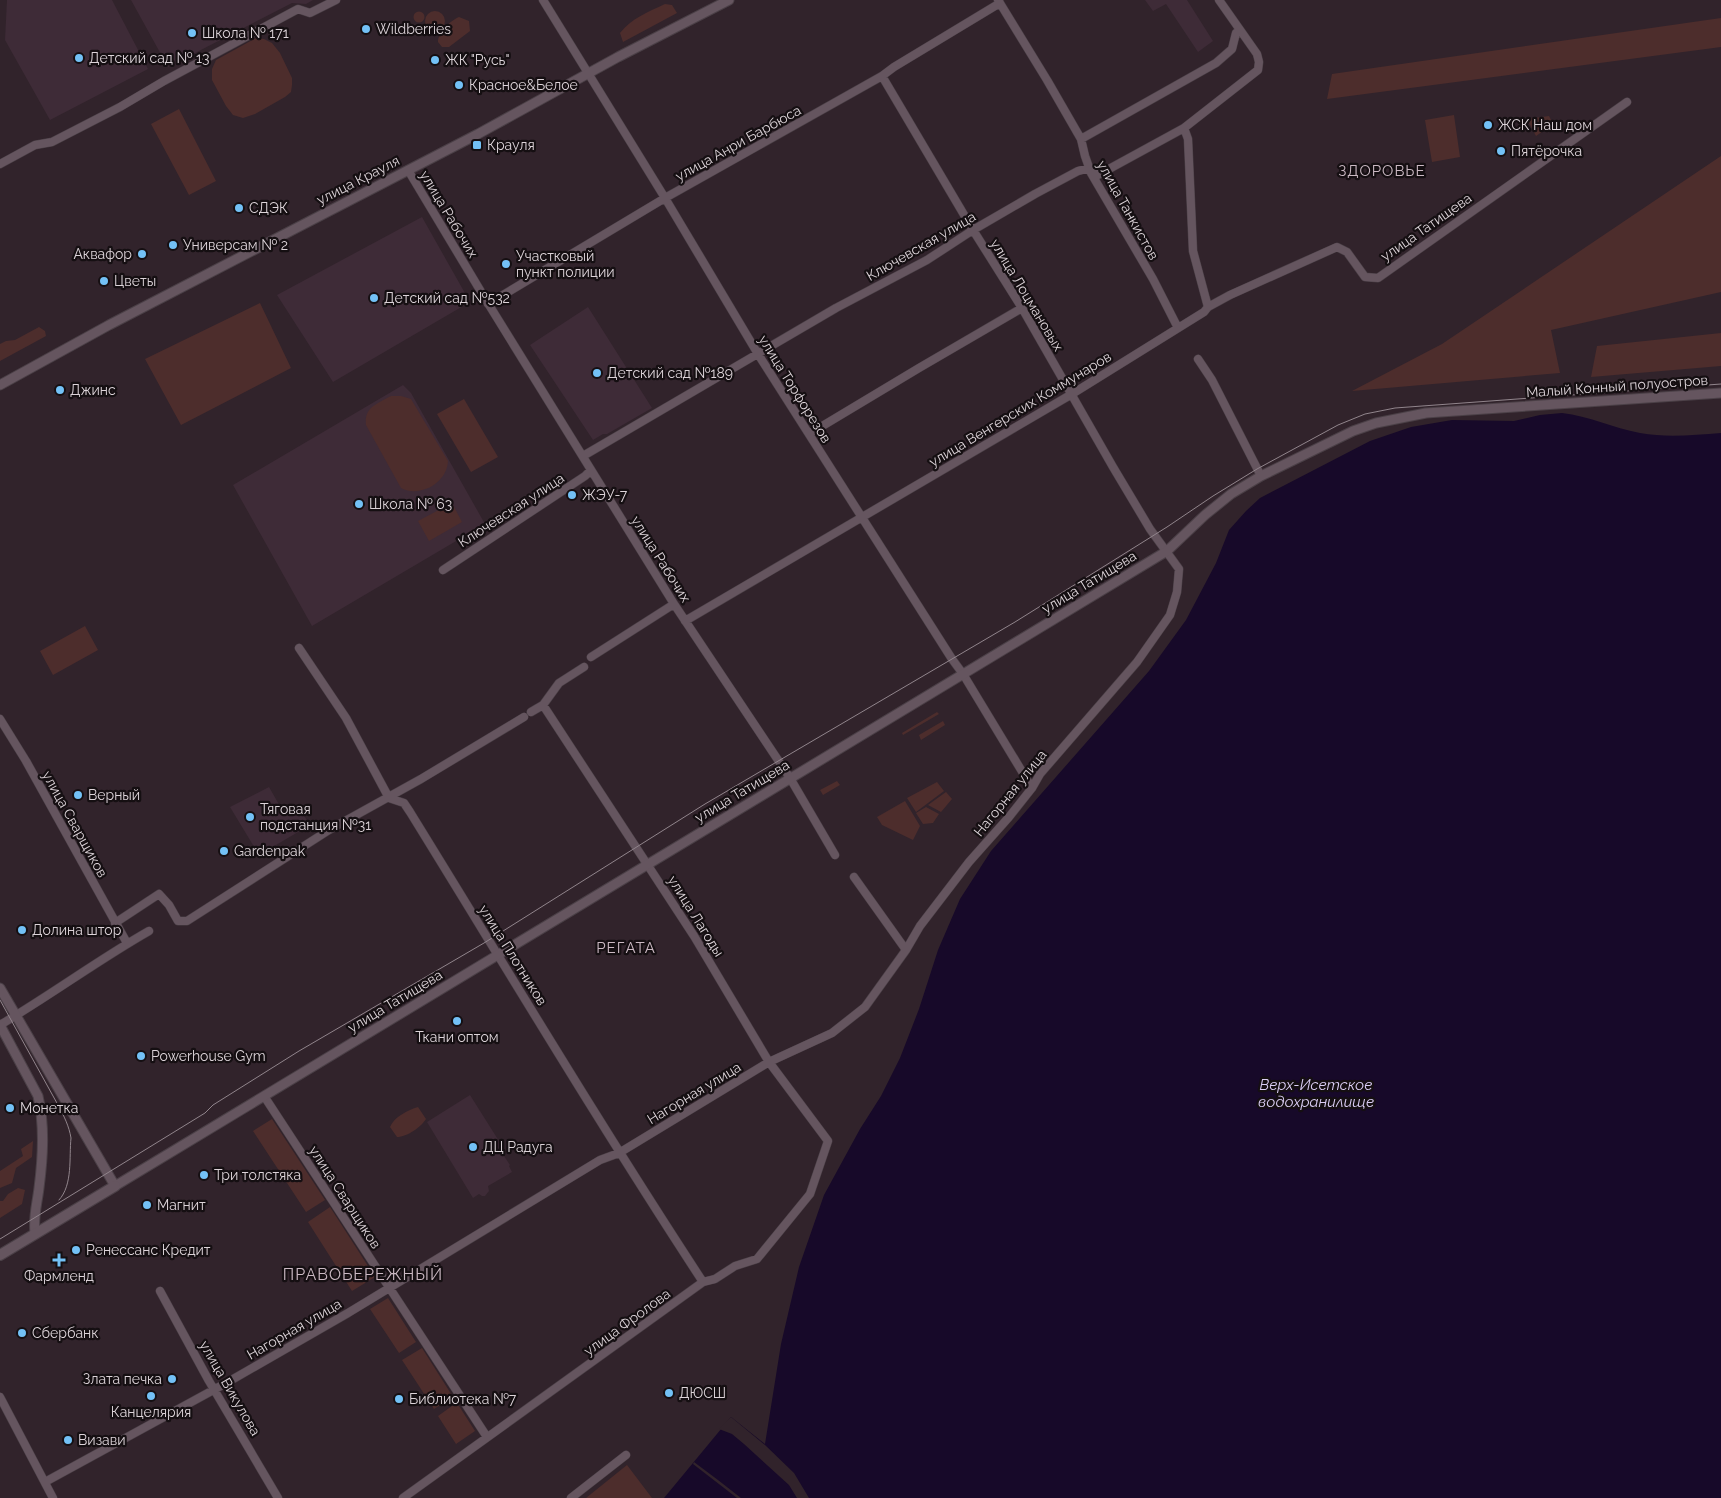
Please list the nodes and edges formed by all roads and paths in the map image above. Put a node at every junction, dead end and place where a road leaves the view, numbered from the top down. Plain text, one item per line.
1 (336, 0) edge
2 (543, 0) edge
3 (729, 0) edge
4 (1219, 0) edge
5 (999, 2) edge
6 (1240, 30) junction
7 (588, 73) junction
8 (882, 76) junction
9 (1627, 102) dead end
10 (1184, 128) junction
11 (1081, 139) junction
12 (0, 164) edge
13 (1090, 168) junction
14 (408, 170) junction
15 (665, 198) junction
16 (973, 230) junction
17 (488, 304) junction
18 (1208, 307) junction
19 (1022, 308) junction
20 (1178, 328) junction
21 (758, 354) junction
22 (1198, 359) dead end
23 (0, 385) edge
24 (1721, 393) edge
25 (1072, 394) junction
26 (1514, 407) joint
27 (809, 434) junction
28 (583, 456) junction
29 (591, 470) junction
30 (1261, 476) junction
31 (861, 517) junction
32 (1167, 550) junction
33 (443, 570) dead end
34 (674, 604) junction
35 (684, 621) junction
36 (299, 648) dead end
37 (591, 657) dead end
38 (584, 667) dead end
39 (963, 674) junction
40 (543, 705) junction
41 (531, 712) dead end
42 (524, 717) dead end
43 (0, 719) edge
44 (790, 778) junction
45 (1032, 788) junction
46 (389, 798) junction
47 (835, 854) dead end
48 (648, 864) junction
49 (854, 877) dead end
50 (115, 922) junction
51 (149, 930) dead end
52 (127, 943) junction
53 (906, 950) junction
54 (499, 954) junction
55 (0, 988) edge
56 (16, 1016) junction
57 (0, 1025) edge
58 (769, 1062) junction
59 (264, 1096) junction
60 (828, 1141) joint
61 (619, 1152) junction
62 (115, 1186) junction
63 (35, 1234) junction
64 (0, 1255) edge
65 (703, 1282) junction
66 (389, 1287) junction
67 (160, 1291) dead end
68 (214, 1390) junction
69 (0, 1397) edge
70 (487, 1437) junction
71 (626, 1455) dead end
72 (45, 1482) junction
73 (53, 1498) edge
74 (278, 1498) edge
75 (403, 1498) edge
76 (571, 1498) edge

1 - 12 street
2 - 7 street, улица Торфорезов
3 - 7 street, улица Крауля
4 - 6 street
5 - 8 street, улица Анри Барбюса
5 - 11 street, улица Танкистов
6 - 10 street, Ключевская улица
6 - 11 street
7 - 14 street, улица Крауля
7 - 15 street, улица Торфорезов
8 - 15 street, улица Анри Барбюса
8 - 16 street, улица Лоцмановых
9 - 18 street, улица Татищева
10 - 13 street, Ключевская улица
10 - 18 street
11 - 13 street, улица Танкистов
13 - 16 street, Ключевская улица
13 - 20 street, улица Танкистов
14 - 17 street, улица Рабочих
14 - 23 street, улица Крауля
15 - 17 street, улица Анри Барбюса
15 - 21 street, улица Торфорезов
16 - 19 street, улица Лоцмановых
16 - 21 street, Ключевская улица
17 - 28 street, улица Рабочих
18 - 20 street, улица Венгерских Коммунаров
19 - 25 street, улица Лоцмановых
19 - 27 street
20 - 25 street, улица Венгерских Коммунаров
21 - 27 street, улица Торфорезов
21 - 28 street, Ключевская улица
22 - 30 street
24 - 26 street, Малый Конный полуостров
25 - 31 street, улица Венгерских Коммунаров
25 - 32 street, улица Лоцмановых
26 - 30 street, улица Татищева
27 - 31 street, улица Торфорезов
28 - 29 street, улица Рабочих
29 - 33 street, Ключевская улица
29 - 34 street, улица Рабочих
30 - 32 street, улица Татищева
31 - 35 street, улица Венгерских Коммунаров
31 - 39 street, улица Торфорезов
32 - 39 street, улица Татищева
32 - 45 street, Нагорная улица
34 - 35 street, улица Рабочих
34 - 37 street
35 - 44 street, улица Рабочих
36 - 46 street, улица Плотников
38 - 40 street
39 - 44 street, улица Татищева
39 - 45 street, улица Торфорезов
40 - 41 street
40 - 48 street, улица Лагоды
42 - 46 street
43 - 50 street, улица Сварщиков
44 - 47 street, улица Рабочих
44 - 48 street, улица Татищева
45 - 53 street, Нагорная улица
46 - 50 street
46 - 54 street, улица Плотников
48 - 54 street, улица Татищева
48 - 58 street, улица Лагоды
49 - 53 street
50 - 52 street, улица Сварщиков
51 - 52 street
52 - 56 street
53 - 58 street, Нагорная улица
54 - 59 street, улица Татищева
54 - 61 street, улица Плотников
55 - 56 street
56 - 57 street
56 - 62 street
57 - 63 street
58 - 60 street, улица Лагоды
58 - 61 street, Нагорная улица
59 - 62 street, улица Татищева
59 - 66 street, улица Сварщиков
60 - 65 street, улица Фролова
61 - 65 street, улица Плотников
61 - 66 street, Нагорная улица
62 - 63 main road, улица Татищева
63 - 64 main road, улица Татищева
65 - 70 street, улица Фролова
66 - 68 street, Нагорная улица
66 - 70 street, улица Сварщиков
67 - 68 street, улица Викулова
68 - 72 street, Нагорная улица
68 - 74 street, улица Викулова
69 - 72 street
70 - 75 street, улица Фролова
71 - 76 street
72 - 73 street

